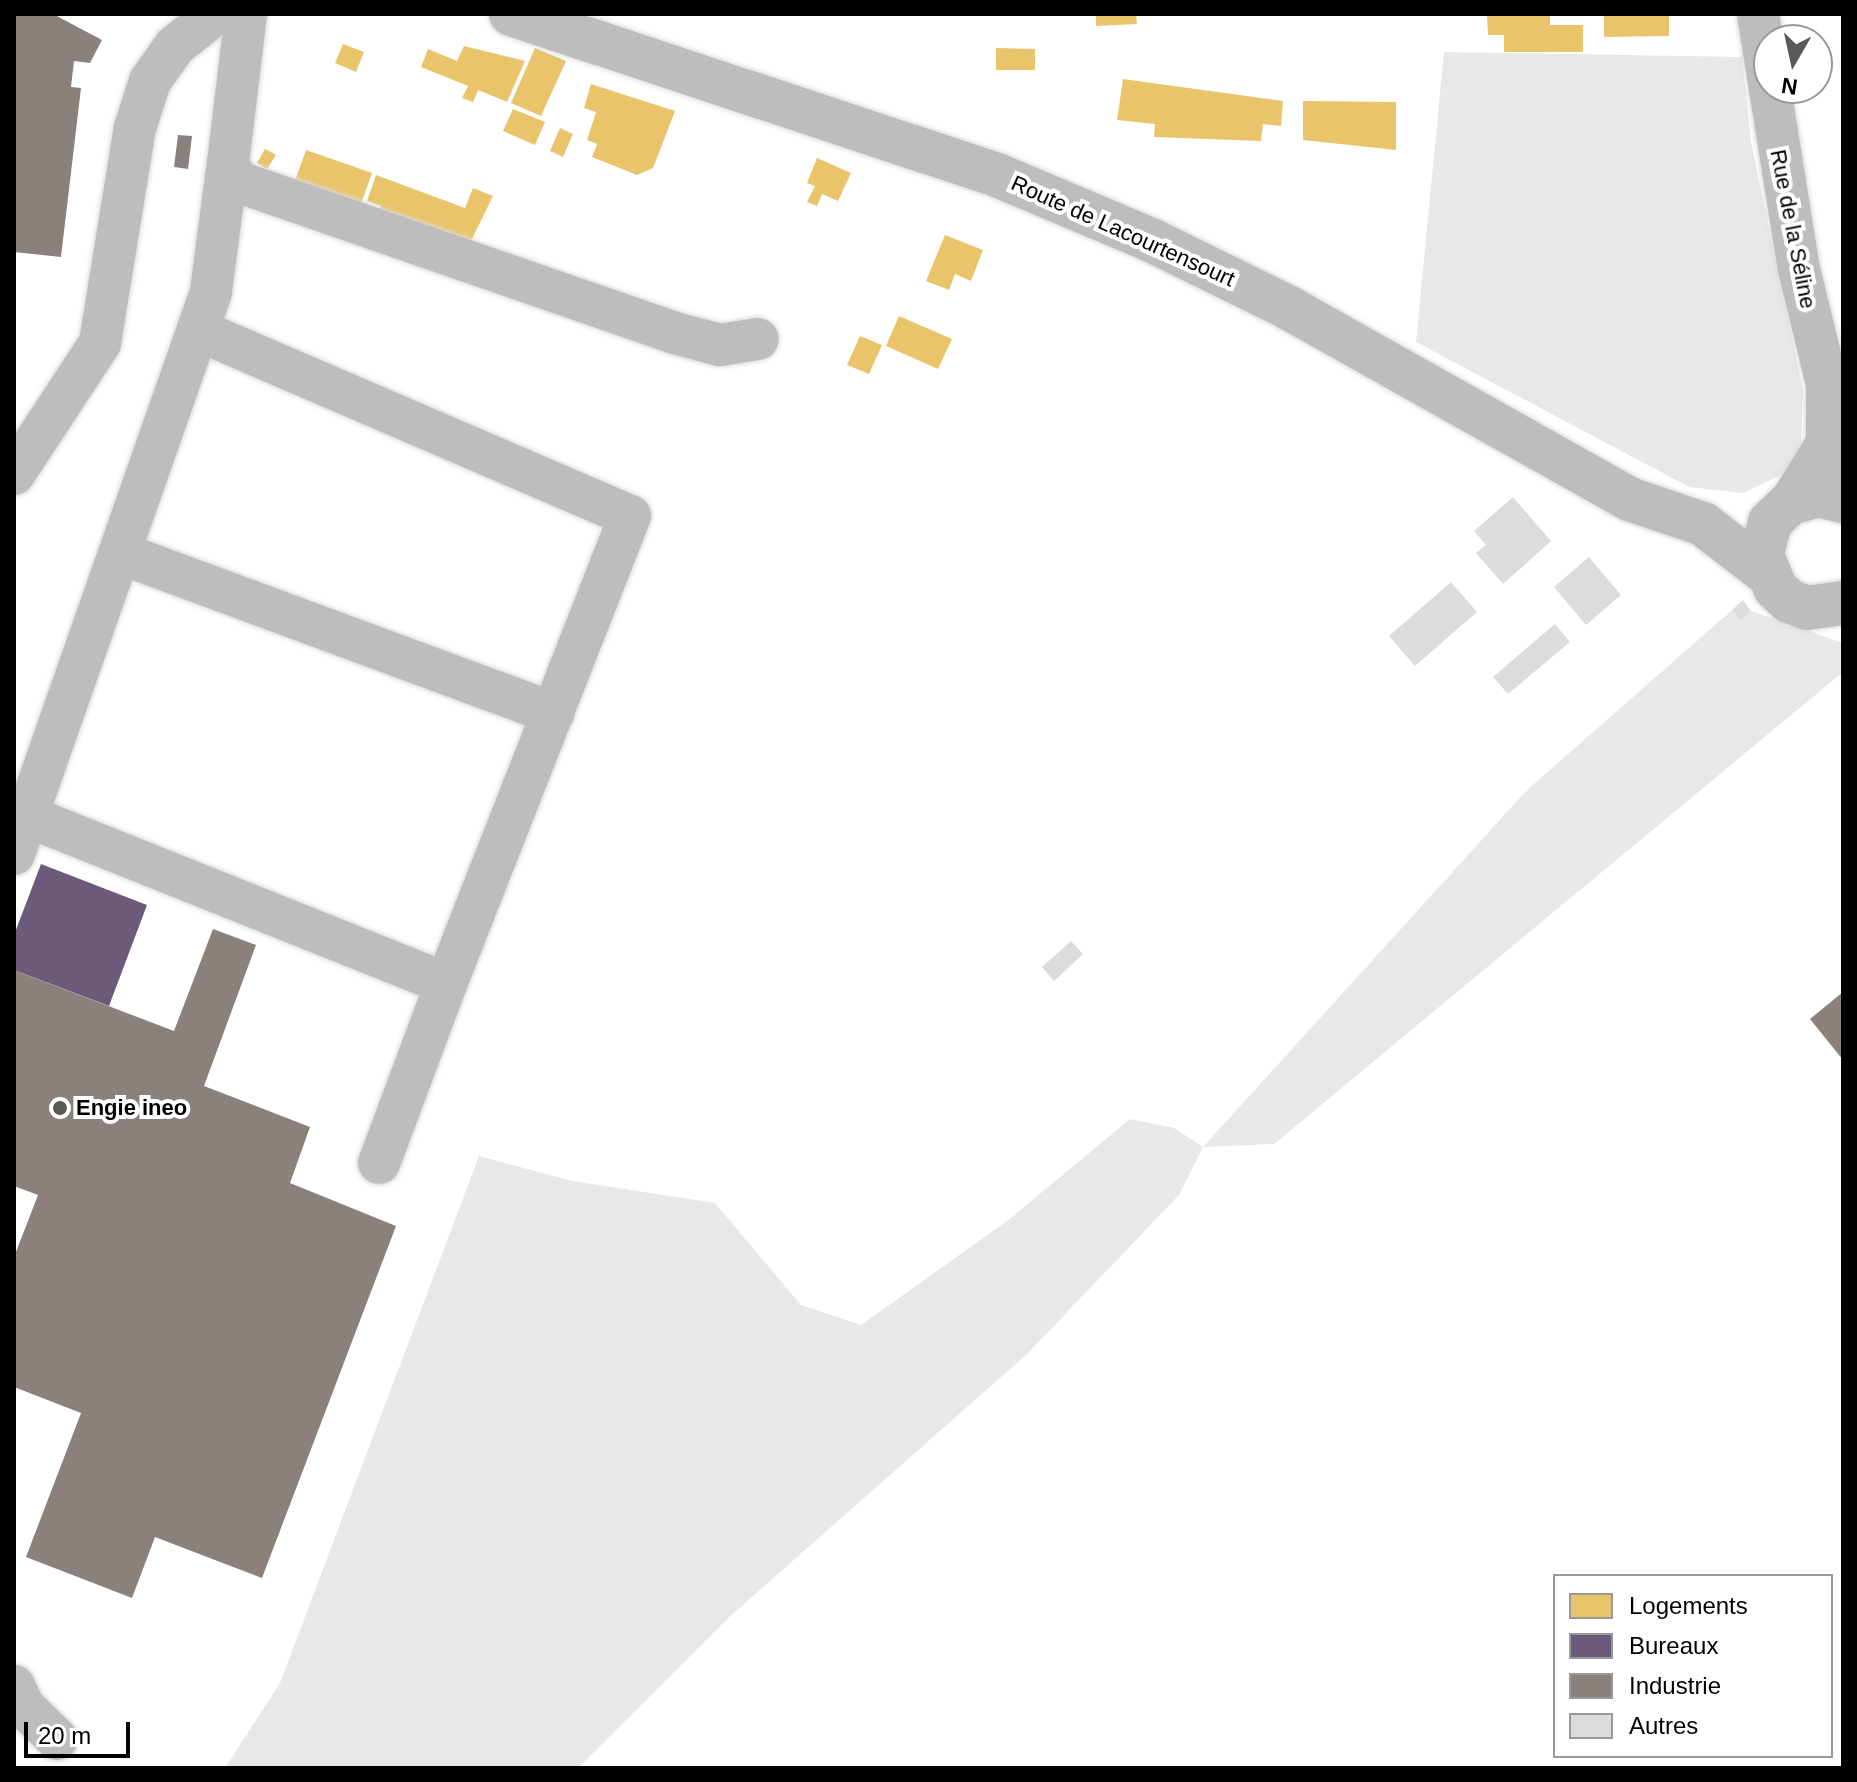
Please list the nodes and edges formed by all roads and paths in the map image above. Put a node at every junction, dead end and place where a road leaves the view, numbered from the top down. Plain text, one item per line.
1 (215, 14) edge
2 (246, 14) edge
3 (511, 14) edge
4 (1758, 14) edge
5 (228, 162) junction
6 (198, 330) junction
7 (758, 339) dead end
8 (1835, 458) edge
9 (14, 474) edge
10 (1843, 501) edge
11 (1786, 506) junction
12 (1703, 524) junction
13 (120, 553) junction
14 (1765, 572) junction
15 (1837, 608) edge
16 (553, 713) junction
17 (21, 835) edge
18 (446, 984) junction
19 (379, 1163) dead end
20 (14, 1686) edge
21 (57, 1739) dead end

1 - 9 street
2 - 5 street
3 - 12 main road, Route de Lacourtensourt
4 - 8 street, Rue de la Séline
5 - 6 street
5 - 7 street
6 - 13 street
6 - 16 street
8 - 11 street, Rue de la Séline
10 - 11 main road, Route de Lacourtensourt
11 - 12 main road, Route de Lacourtensourt
11 - 14 main road
12 - 14 main road, Route de Lacourtensourt
13 - 16 street
13 - 17 street
14 - 15 main road, Route de Lacourtensourt
16 - 18 street
17 - 18 street
18 - 19 street
20 - 21 street

